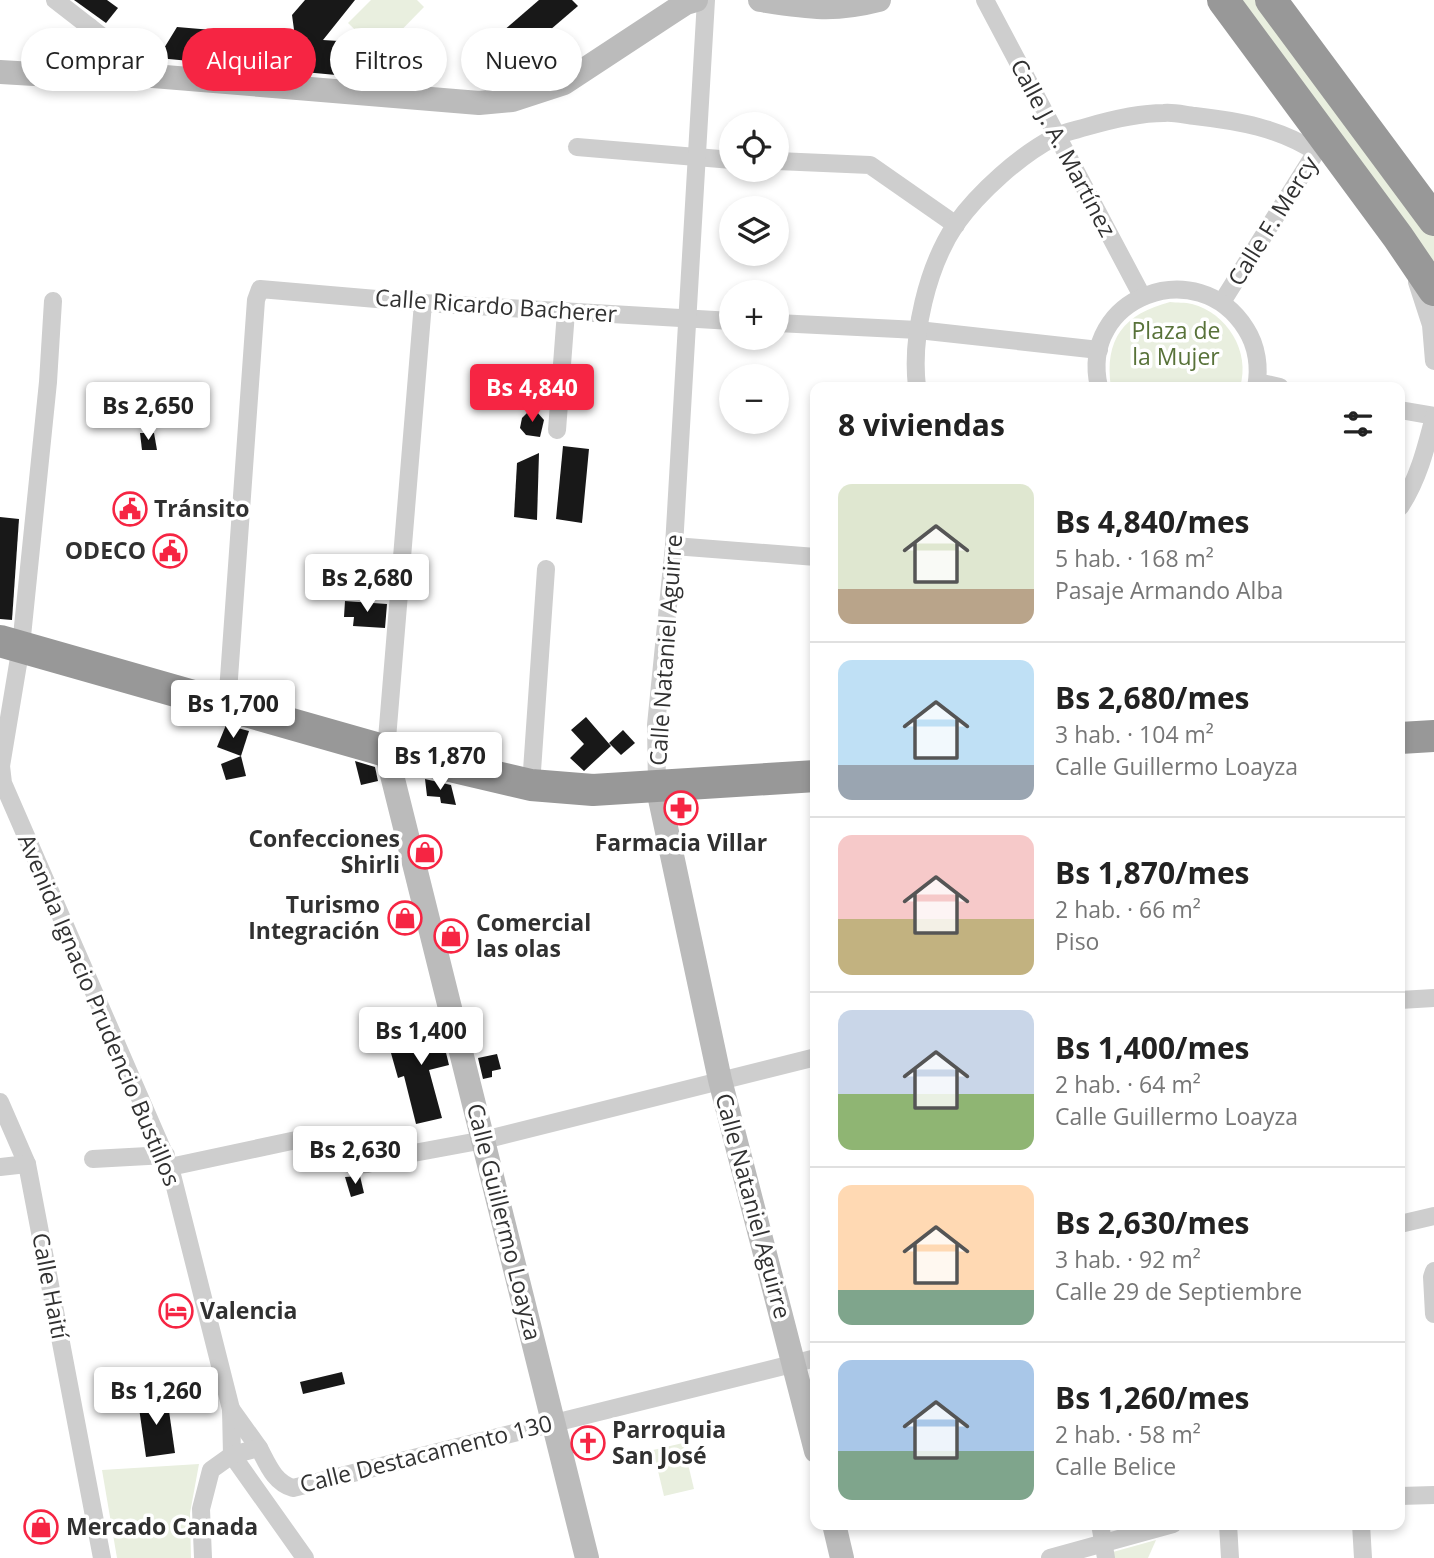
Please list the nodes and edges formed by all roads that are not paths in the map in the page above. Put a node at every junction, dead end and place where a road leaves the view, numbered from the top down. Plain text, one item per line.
1 (55, 0) edge
2 (696, 0) edge
3 (706, 0) edge
4 (760, 0) edge
5 (879, 0) edge
6 (985, 0) edge
7 (1223, 0) edge
8 (1281, 8) edge
9 (90, 27) edge
10 (0, 72) edge
11 (21, 73) edge
12 (168, 77) edge
13 (1056, 136) junction
14 (577, 147) dead end
15 (1321, 147) junction
16 (697, 159) junction
17 (719, 160) edge
18 (789, 161) edge
19 (1434, 220) edge
20 (956, 226) junction
21 (1398, 237) junction
22 (1434, 290) edge
23 (1142, 296) junction
24 (53, 301) dead end
25 (1222, 302) junction
26 (423, 303) junction
27 (565, 312) junction
28 (687, 318) junction
29 (719, 320) edge
30 (789, 324) edge
31 (918, 330) junction
32 (1098, 350) junction
33 (1434, 361) edge
34 (916, 382) edge
35 (1098, 382) edge
36 (1256, 382) edge
37 (1405, 411) edge
38 (1434, 417) edge
39 (557, 430) dead end
40 (1405, 499) edge
41 (674, 546) junction
42 (810, 557) edge
43 (546, 569) dead end
44 (10, 644) edge
45 (227, 706) junction
46 (1434, 736) edge
47 (1405, 738) edge
48 (386, 751) junction
49 (810, 776) edge
50 (531, 785) junction
51 (657, 785) junction
52 (1434, 998) edge
53 (1405, 1000) edge
54 (810, 1058) edge
55 (720, 1080) junction
56 (0, 1102) edge
57 (484, 1140) junction
58 (93, 1159) dead end
59 (168, 1161) junction
60 (27, 1164) junction
61 (0, 1167) edge
62 (1434, 1216) edge
63 (1405, 1223) edge
64 (1434, 1270) edge
65 (1434, 1314) edge
66 (805, 1361) edge
67 (810, 1402) edge
68 (231, 1409) junction
69 (552, 1423) junction
70 (259, 1448) junction
71 (232, 1455) junction
72 (1434, 1495) edge
73 (1405, 1496) edge
74 (835, 1530) edge
75 (1101, 1530) edge
76 (1154, 1530) edge
77 (1228, 1530) edge
78 (1361, 1530) edge
79 (1106, 1551) edge
80 (102, 1558) edge
81 (202, 1558) edge
82 (305, 1558) edge
83 (587, 1558) edge
84 (842, 1558) edge
85 (1050, 1558) edge
86 (1230, 1558) edge
87 (1363, 1558) edge

1 - 9 street
2 - 12 street
3 - 16 street, Calle Nataniel Aguirre
4 - 5 street
6 - 13 street, Calle J. A. Martínez
7 - 15 highway
8 - 19 highway
10 - 11 street
13 - 15 street
13 - 20 street
13 - 23 street, Calle J. A. Martínez
14 - 16 street
15 - 21 highway
15 - 25 street, Calle F. Mercy
16 - 17 street
16 - 28 street, Calle Nataniel Aguirre
18 - 20 street
20 - 31 street
21 - 22 highway
21 - 33 street
23 - 25 street
23 - 32 street
24 - 44 street, Avenida Ignacio Prudencio Bustillos
25 - 36 street
26 - 27 street, Calle Ricardo Bacherer
26 - 45 street, Calle Ricardo Bacherer
26 - 48 street, Calle Guillermo Loayza
27 - 28 street, Calle Ricardo Bacherer
27 - 39 street
28 - 29 street, Calle Ricardo Bacherer
28 - 41 street, Calle Nataniel Aguirre
30 - 31 street
31 - 32 street
31 - 34 street
32 - 35 street
37 - 38 street
38 - 40 street
41 - 42 street
41 - 51 street, Calle Nataniel Aguirre
43 - 50 street
44 - 45 highway
44 - 59 street, Avenida Ignacio Prudencio Bustillos
45 - 48 highway
46 - 47 highway
48 - 50 highway
48 - 57 street, Calle Guillermo Loayza
49 - 51 highway
50 - 51 highway
51 - 55 street, Calle Nataniel Aguirre
52 - 53 street
54 - 55 street
55 - 57 street
55 - 66 street, Calle Nataniel Aguirre
56 - 60 street, Calle Haití
57 - 59 street
57 - 69 street, Calle Guillermo Loayza
58 - 59 street
59 - 68 street, Avenida Ignacio Prudencio Bustillos
60 - 61 street
60 - 80 street, Calle Haití
62 - 63 street
64 - 65 street
66 - 67 street, Calle Nataniel Aguirre
66 - 69 street, Calle Destacamento 130
68 - 70 street, Calle Destacamento 130
68 - 71 street, Avenida Ignacio Prudencio Bustillos
69 - 70 street, Calle Destacamento 130
69 - 83 street, Calle Guillermo Loayza
70 - 71 street
71 - 81 street
71 - 82 street
72 - 73 street
74 - 84 street
75 - 79 street
76 - 79 street
77 - 86 street
78 - 87 street
79 - 85 street

